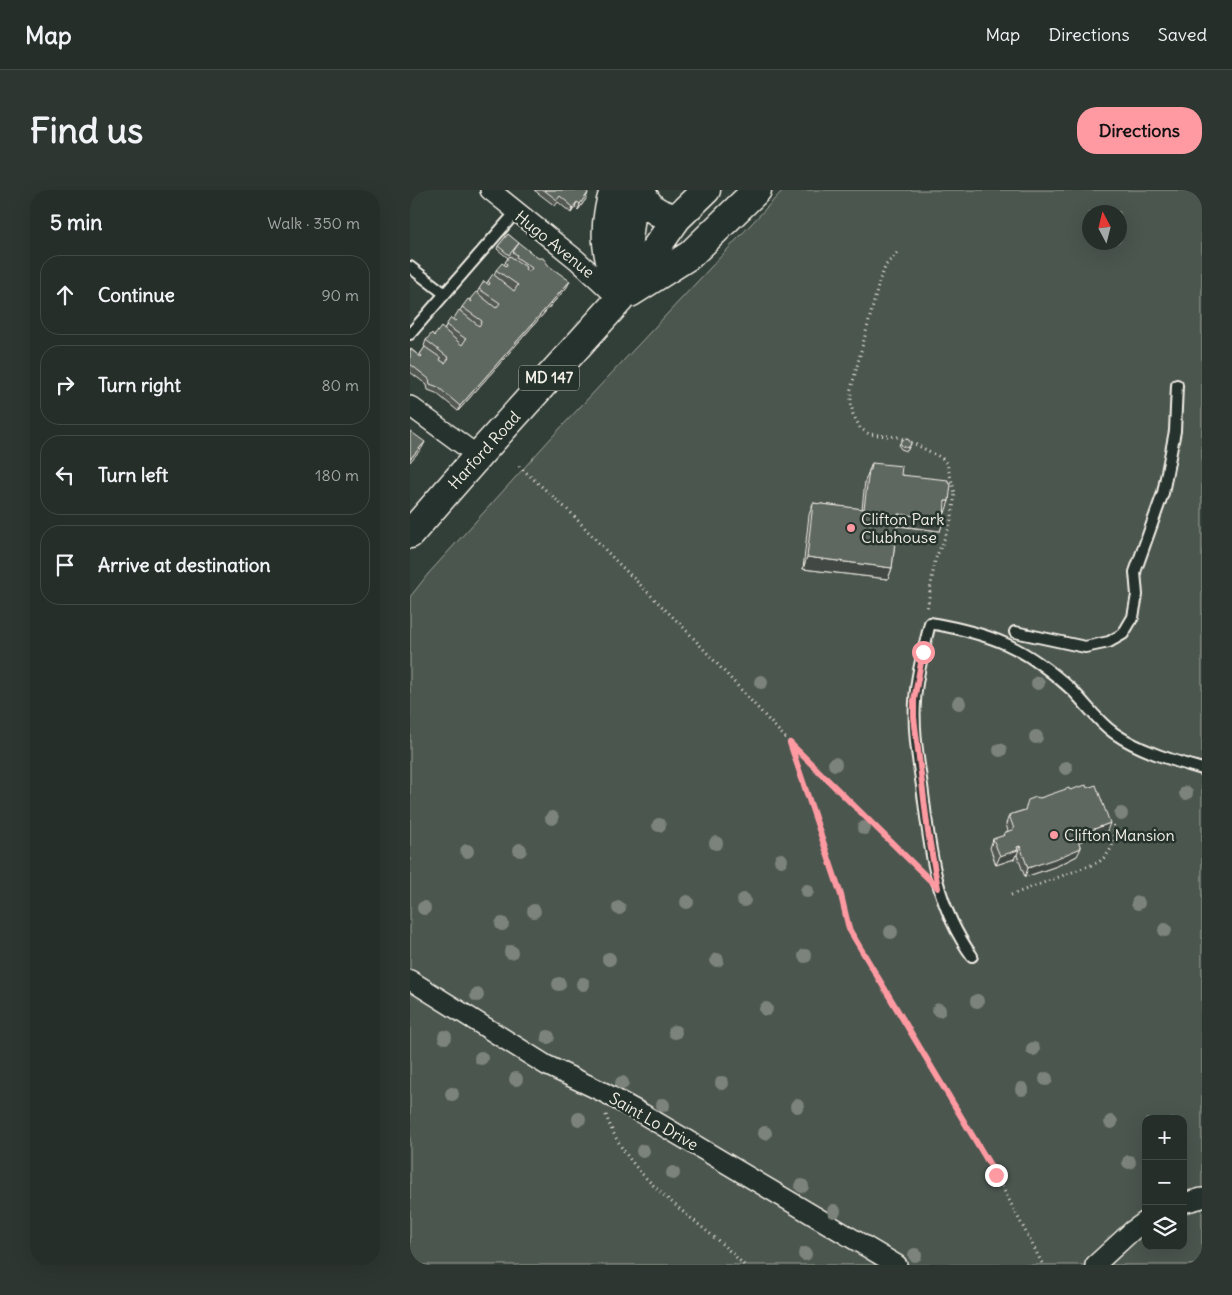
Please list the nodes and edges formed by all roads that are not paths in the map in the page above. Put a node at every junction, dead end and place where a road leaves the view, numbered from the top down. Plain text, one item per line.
1 (490, 190) edge
2 (614, 190) edge
3 (635, 190) edge
4 (641, 190) edge
5 (706, 190) edge
6 (757, 190) edge
7 (516, 212) junction
8 (677, 218) junction
9 (410, 267) edge
10 (445, 294) junction
11 (620, 300) junction
12 (410, 334) edge
13 (1176, 385) dead end
14 (410, 406) edge
15 (478, 456) junction
16 (410, 534) edge
17 (1015, 632) dead end
18 (1202, 769) edge
19 (972, 956) dead end
20 (410, 980) edge
21 (1202, 1198) edge
22 (1187, 1202) edge
23 (1142, 1224) edge
24 (898, 1265) edge
25 (1095, 1265) edge

1 - 7 street, Hugo Avenue
2 - 11 main road
3 - 11 main road
4 - 8 main road
5 - 8 main road, Harford Road / MD 147
6 - 11 main road, Harford Road
7 - 10 lane
7 - 11 street, Hugo Avenue
8 - 11 main road, Harford Road / MD 147
9 - 10 lane
10 - 12 lane
11 - 15 main road, Harford Road / MD 147
13 - 17 lane
14 - 15 street
15 - 16 main road, Harford Road / MD 147
18 - 19 lane
20 - 24 street, Saint Lo Drive
21 - 22 street
23 - 25 street

